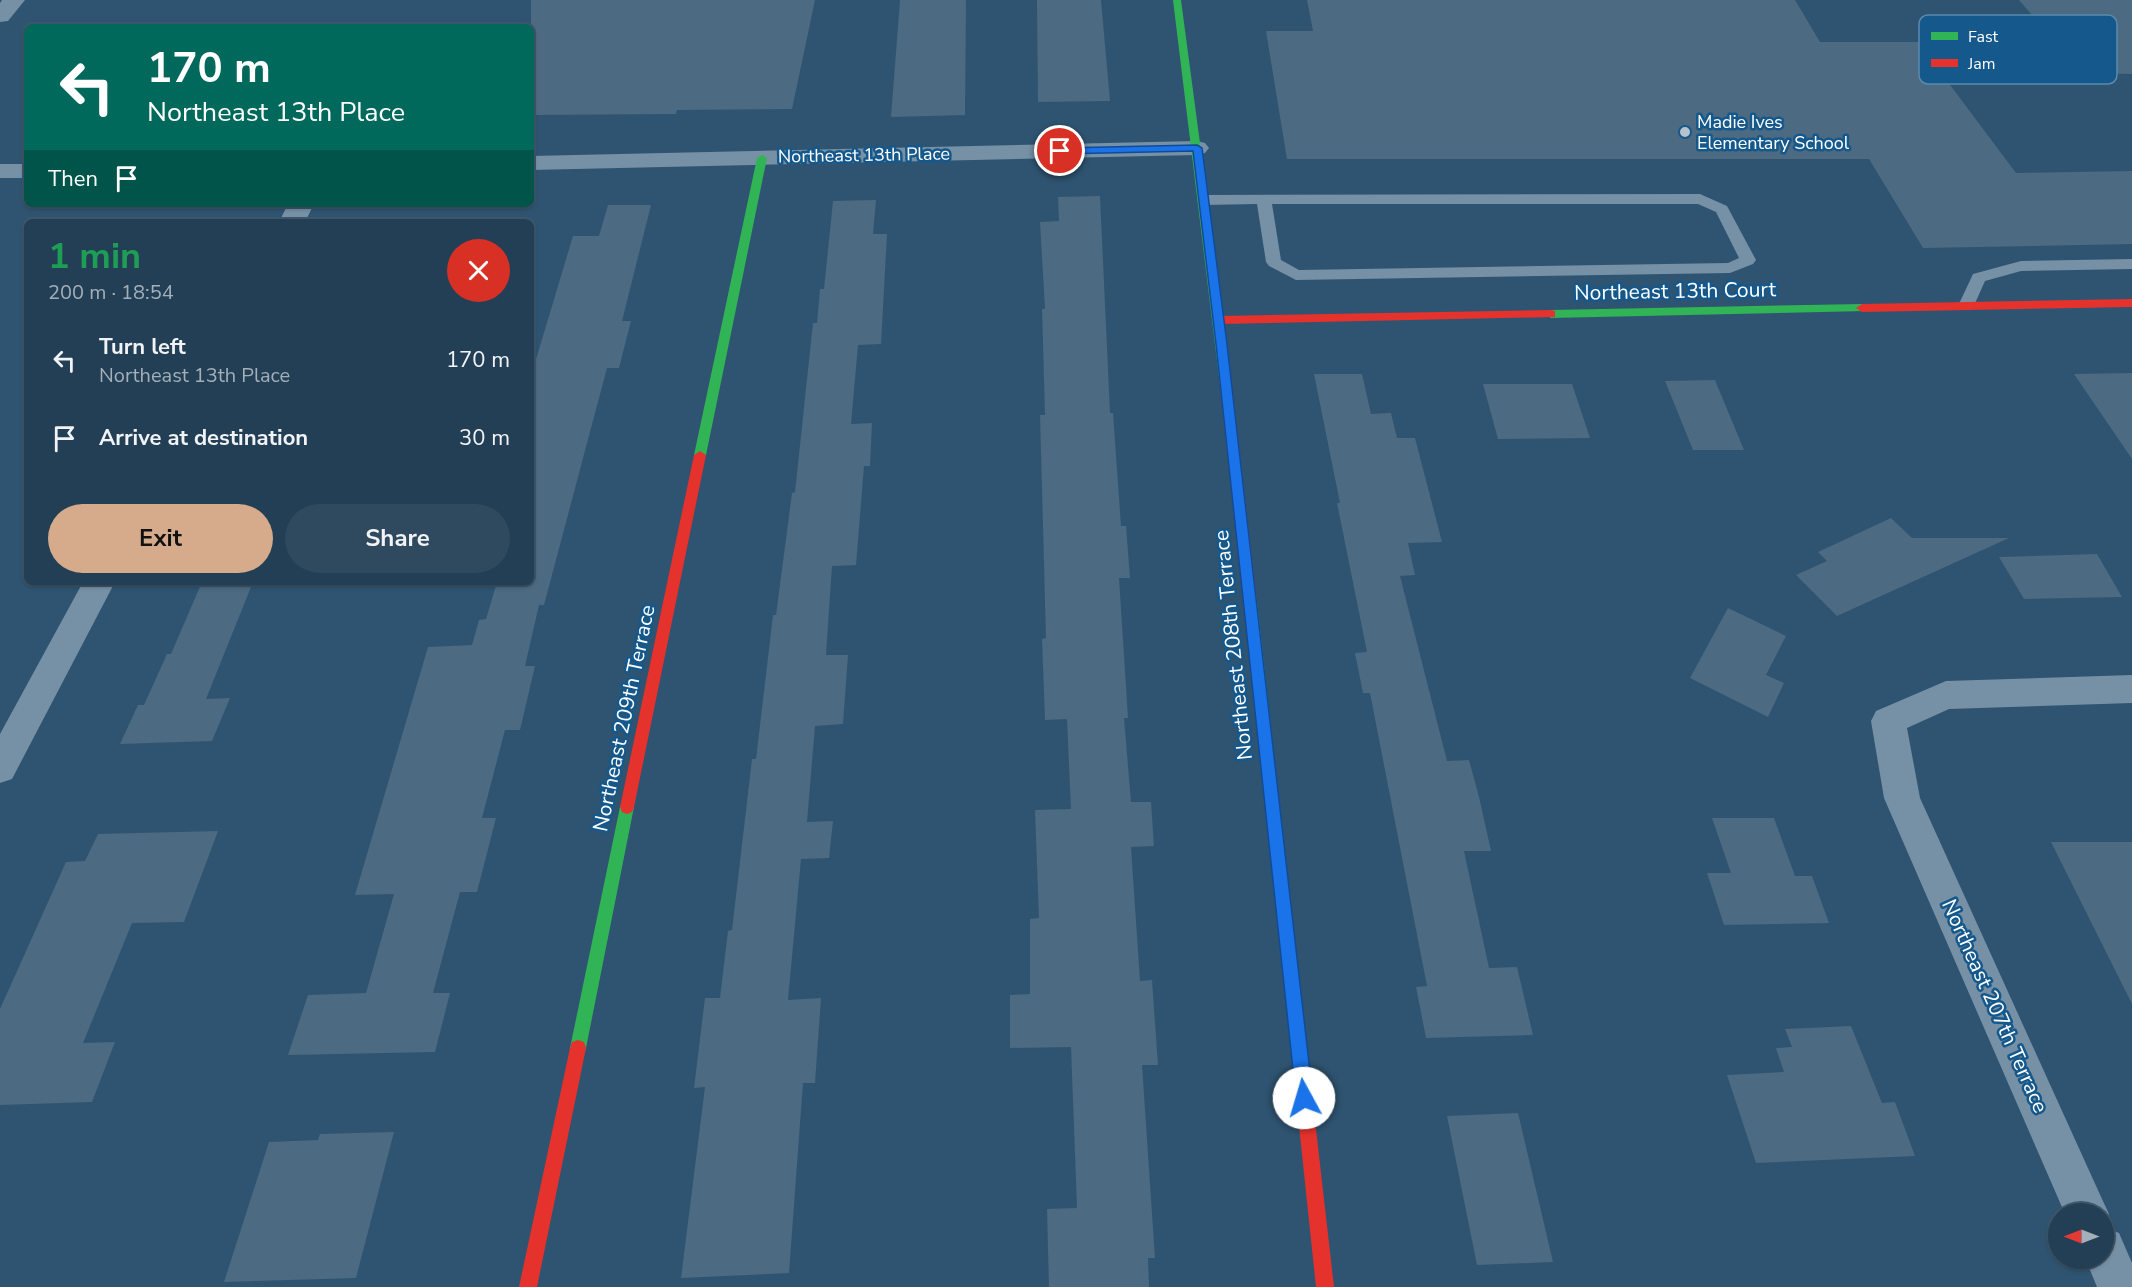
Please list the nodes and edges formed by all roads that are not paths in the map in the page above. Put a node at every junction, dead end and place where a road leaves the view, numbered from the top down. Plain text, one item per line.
1 (14, 0) edge
2 (1177, 0) edge
3 (0, 16) edge
4 (1197, 148) junction
5 (762, 158) junction
6 (534, 163) edge
7 (0, 171) edge
8 (24, 171) edge
9 (1204, 200) junction
10 (1264, 200) junction
11 (2132, 264) edge
12 (2132, 303) edge
13 (1966, 306) junction
14 (1219, 320) junction
15 (97, 585) edge
16 (2132, 689) edge
17 (0, 768) edge
18 (2082, 1203) edge
19 (2112, 1269) edge
20 (528, 1287) edge
21 (1325, 1287) edge
22 (2120, 1287) edge

1 - 3 street
2 - 4 street, Northeast 208th Terrace
4 - 5 street, Northeast 13th Place
4 - 9 street, Northeast 208th Terrace
5 - 6 street, Northeast 13th Place
5 - 20 street, Northeast 209th Terrace
7 - 8 street
9 - 10 lane
9 - 14 street, Northeast 208th Terrace
10 - 10 lane
11 - 13 lane
12 - 13 street, Northeast 13th Court
13 - 14 street, Northeast 13th Court
14 - 21 street, Northeast 208th Terrace
15 - 17 street
16 - 18 street, Northeast 207th Terrace
19 - 22 street

